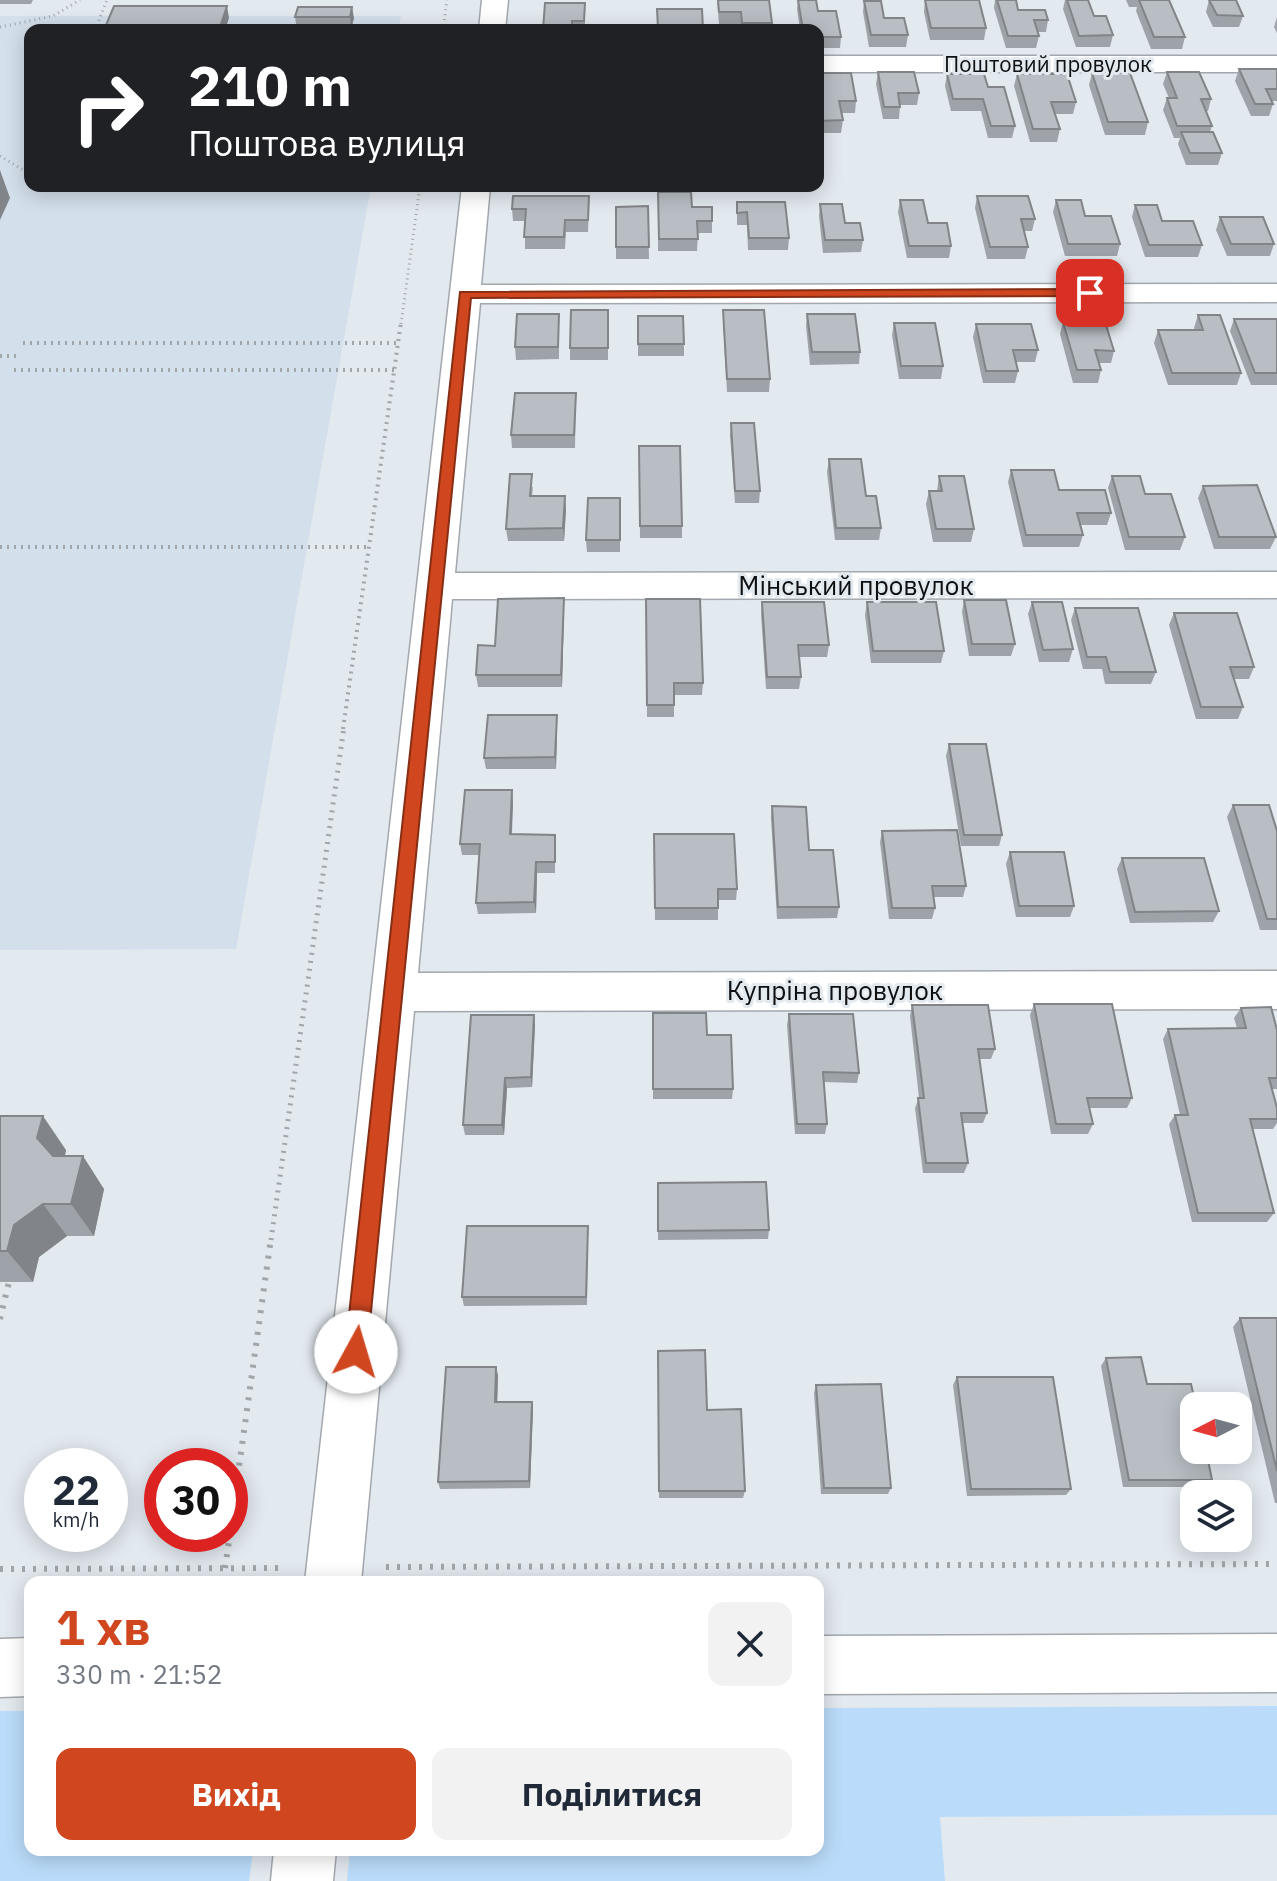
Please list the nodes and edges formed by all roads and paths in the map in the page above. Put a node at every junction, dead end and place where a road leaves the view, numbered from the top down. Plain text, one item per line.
1 (80, 0) edge
2 (107, 0) edge
3 (447, 0) edge
4 (495, 0) edge
5 (97, 24) edge
6 (444, 24) edge
7 (493, 24) edge
8 (0, 27) edge
9 (824, 64) edge
10 (1277, 64) edge
11 (0, 156) edge
12 (24, 170) edge
13 (419, 192) edge
14 (475, 192) edge
15 (1277, 293) edge
16 (465, 294) junction
17 (23, 343) dead end
18 (398, 343) junction
19 (0, 356) edge
20 (18, 356) dead end
21 (14, 370) dead end
22 (395, 370) junction
23 (0, 547) edge
24 (369, 547) junction
25 (1277, 585) edge
26 (435, 586) junction
27 (1277, 990) edge
28 (393, 992) junction
29 (9, 1282) edge
30 (0, 1319) edge
31 (242, 1448) edge
32 (227, 1552) edge
33 (1277, 1564) edge
34 (225, 1568) junction
35 (0, 1569) edge
36 (334, 1575) edge
37 (1277, 1663) edge
38 (824, 1665) edge
39 (24, 1667) edge
40 (0, 1668) edge
41 (304, 1856) edge
42 (302, 1881) edge

1 - 8 path
2 - 5 path
3 - 6 path
4 - 7 street
9 - 10 street, Поштовий провулок
11 - 12 path
13 - 18 path
14 - 16 street
15 - 16 street
16 - 26 street
17 - 18 path
18 - 22 path
19 - 20 path
21 - 22 path
22 - 24 path
23 - 24 path
24 - 31 path
25 - 26 street, Мінський провулок
26 - 28 street
27 - 28 street, Купріна провулок
28 - 36 street
29 - 30 path
32 - 34 path
33 - 36 path
34 - 35 path
34 - 36 path
37 - 38 street
39 - 40 street
41 - 42 street

